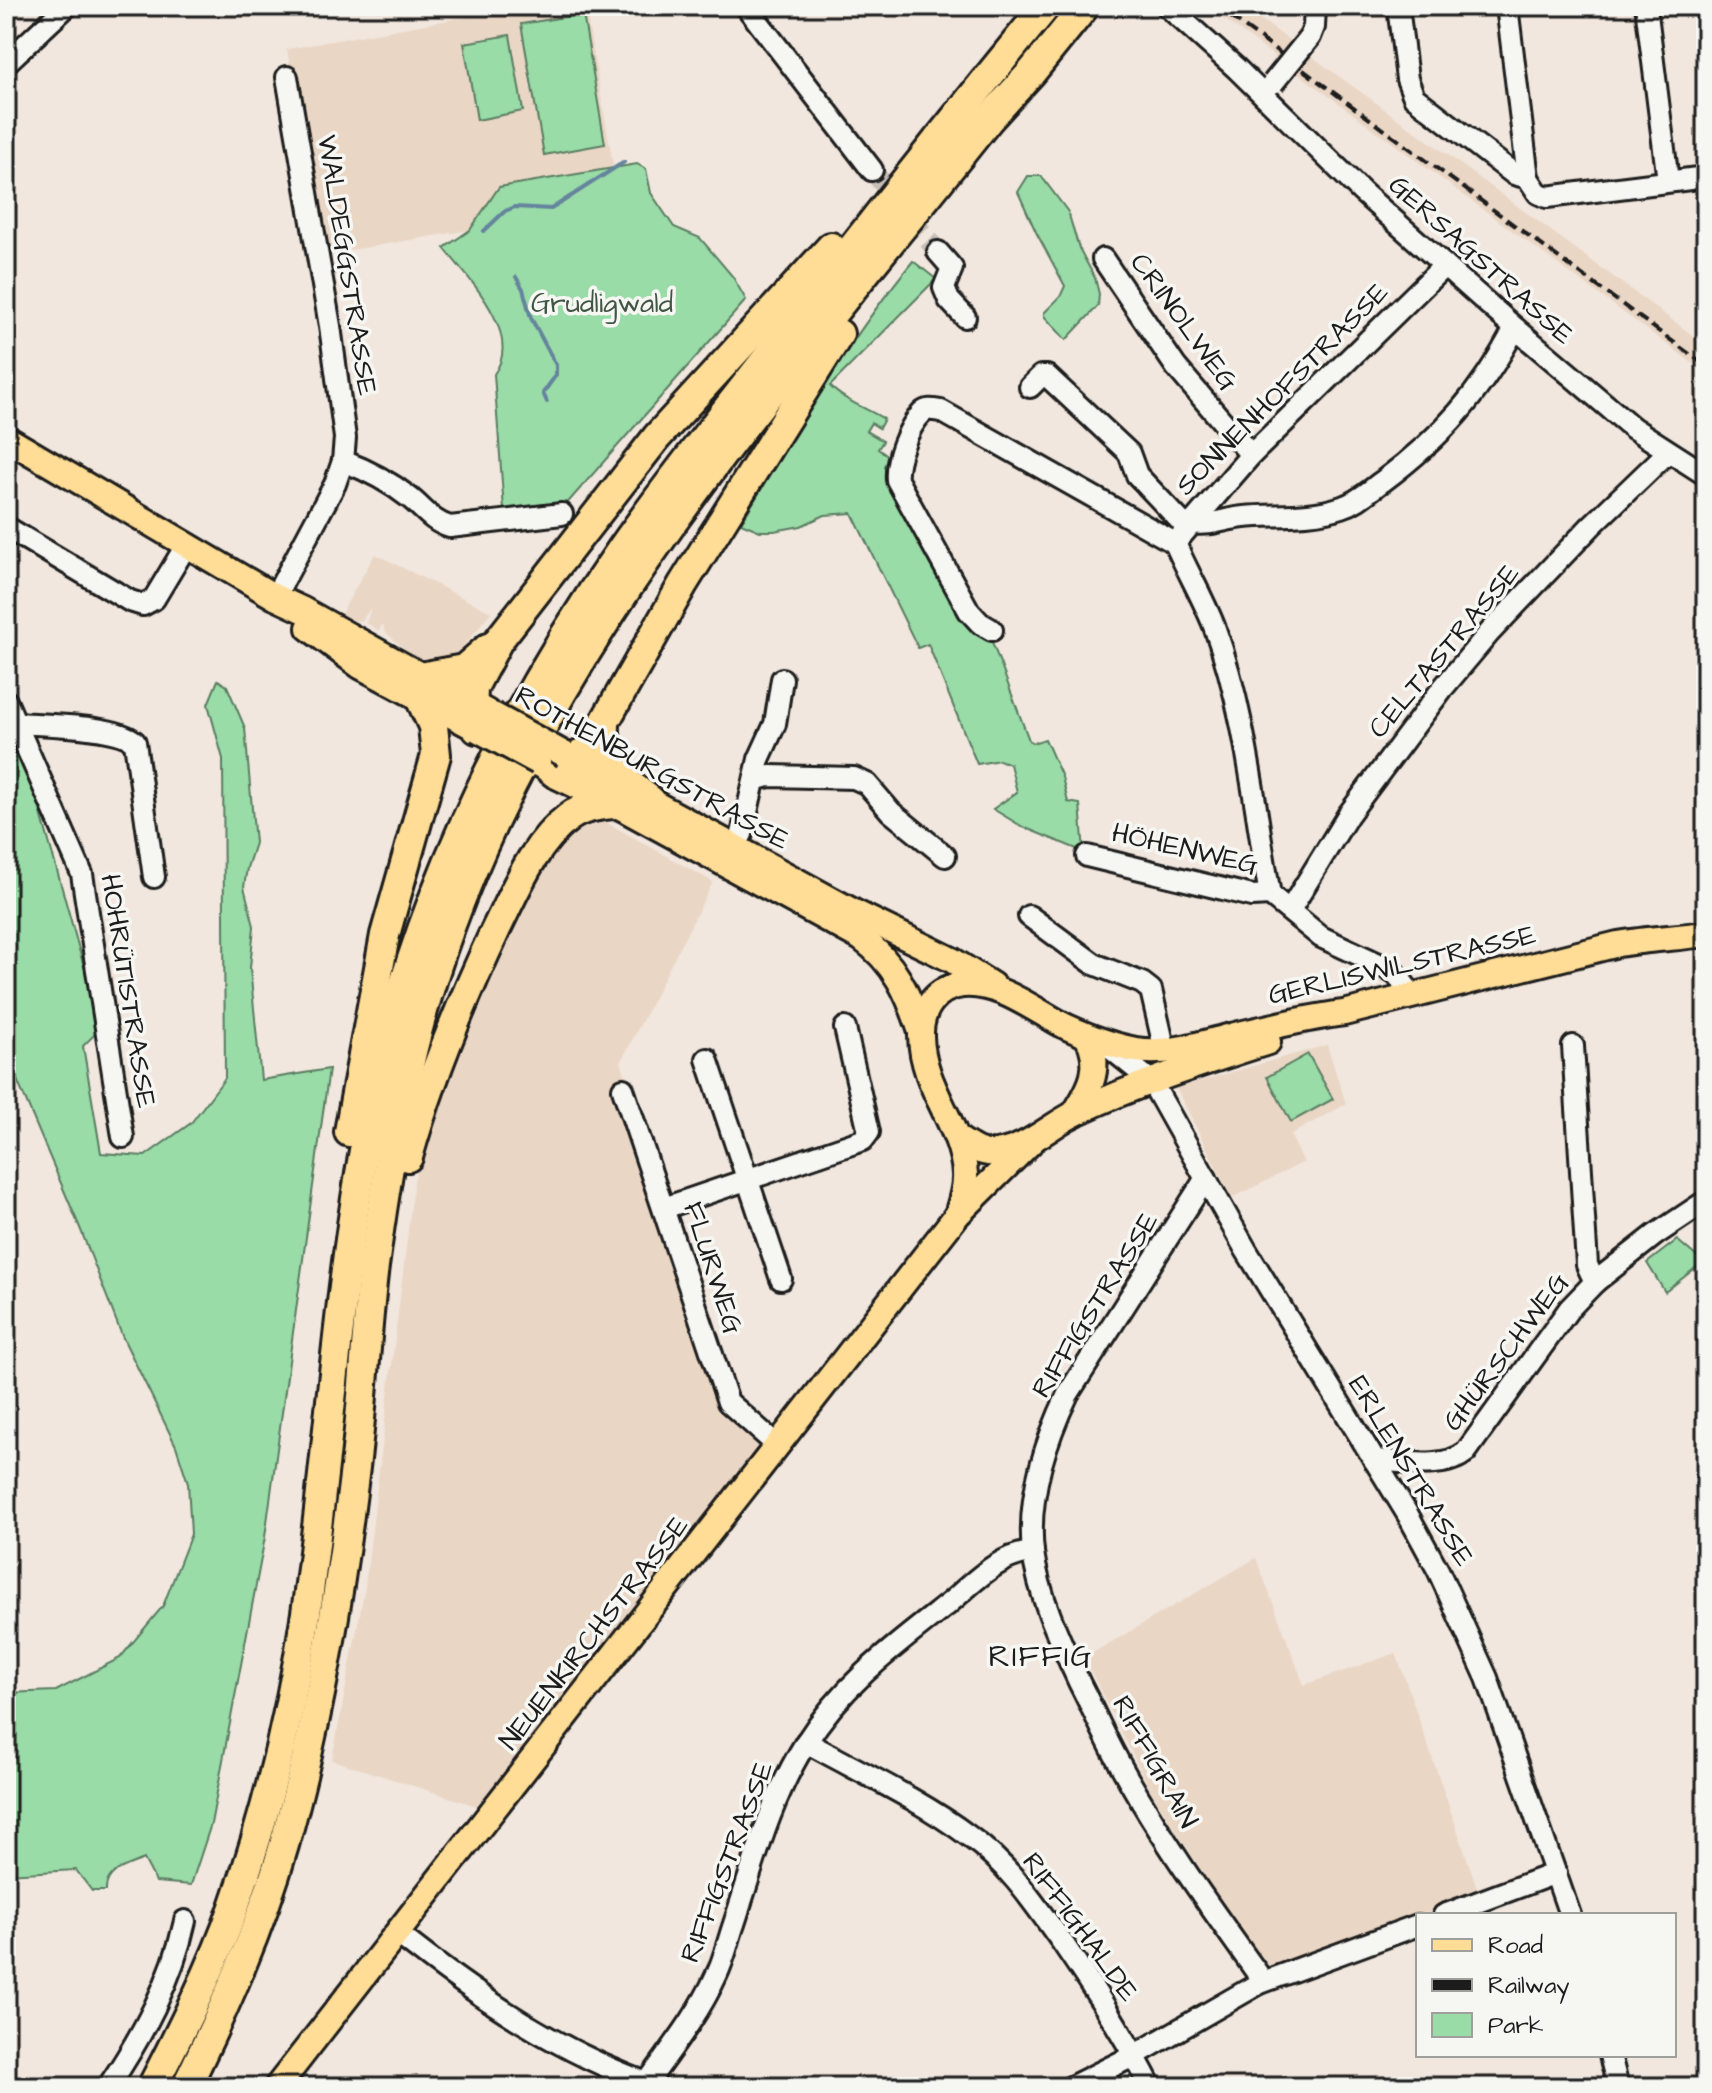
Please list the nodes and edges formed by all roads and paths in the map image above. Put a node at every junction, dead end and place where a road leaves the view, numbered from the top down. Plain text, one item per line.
1 (67, 6) edge
2 (746, 6) edge
3 (1046, 6) edge
4 (1085, 6) edge
5 (1167, 6) edge
6 (1315, 6) edge
7 (1398, 6) edge
8 (1507, 6) edge
9 (1646, 6) edge
10 (6, 63) edge
11 (1031, 73) junction
12 (287, 77) dead end
13 (1268, 89) junction
14 (872, 170) tunnel mouth
15 (1706, 177) edge
16 (1528, 178) junction
17 (1668, 181) junction
18 (901, 185) junction
19 (938, 252) tunnel mouth
20 (1103, 259) dead end
21 (1444, 266) junction
22 (965, 317) dead end
23 (1515, 328) junction
24 (1030, 387) dead end
25 (6, 438) edge
26 (1668, 452) junction
27 (1251, 455) junction
28 (343, 461) junction
29 (1706, 475) edge
30 (562, 514) dead end
31 (6, 527) edge
32 (1184, 532) junction
33 (187, 544) junction
34 (275, 597) junction
35 (992, 630) dead end
36 (498, 641) junction
37 (782, 679) dead end
38 (420, 687) junction
39 (6, 701) edge
40 (479, 717) junction
41 (17, 723) junction
42 (605, 723) junction
43 (436, 755) junction
44 (558, 763) junction
45 (756, 779) junction
46 (651, 801) junction
47 (615, 804) junction
48 (731, 856) junction
49 (945, 856) dead end
50 (1087, 856) dead end
51 (154, 877) dead end
52 (1270, 895) junction
53 (1290, 910) junction
54 (1029, 916) dead end
55 (1706, 919) edge
56 (1706, 934) edge
57 (1652, 938) junction
58 (1000, 991) junction
59 (1413, 996) junction
60 (1344, 1013) junction
61 (845, 1028) dead end
62 (921, 1032) junction
63 (1094, 1039) junction
64 (1573, 1046) dead end
65 (1165, 1051) junction
66 (707, 1059) dead end
67 (1151, 1081) junction
68 (623, 1089) dead end
69 (1074, 1114) junction
70 (123, 1137) dead end
71 (957, 1138) junction
72 (1033, 1140) junction
73 (1206, 1178) junction
74 (747, 1181) junction
75 (1706, 1201) edge
76 (664, 1208) junction
77 (957, 1215) junction
78 (781, 1279) dead end
79 (1595, 1282) junction
80 (342, 1287) junction
81 (778, 1446) junction
82 (356, 1457) junction
83 (1374, 1460) junction
84 (1033, 1552) junction
85 (806, 1742) junction
86 (1556, 1873) junction
87 (1449, 1913) edge
88 (1569, 1913) edge
89 (185, 1921) dead end
90 (1416, 1926) edge
91 (397, 1933) junction
92 (1260, 1983) junction
93 (1135, 2055) junction
94 (1610, 2057) edge
95 (653, 2085) edge
96 (108, 2087) edge
97 (152, 2087) edge
98 (186, 2087) edge
99 (277, 2087) edge
100 (1071, 2087) edge
101 (1151, 2087) edge
102 (1618, 2087) edge

1 - 10 street
2 - 14 street
3 - 18 highway
4 - 11 highway
5 - 13 street, GERSAGSTRASSE
6 - 13 street, bridge
7 - 16 street
8 - 16 street
9 - 17 street
11 - 42 highway
11 - 82 highway
12 - 28 street, WALDEGGSTRASSE
13 - 21 street, GERSAGSTRASSE
15 - 17 street
16 - 17 street
18 - 36 highway
18 - 80 highway
19 - 22 street
20 - 27 street, CRINOLWEG
21 - 23 street, GERSAGSTRASSE
21 - 27 street, SONNENHOFSTRASSE
23 - 26 street, GERSAGSTRASSE
23 - 32 street
24 - 32 street
25 - 33 main road, ROTHENBURGSTRASSE
26 - 29 street, GERSAGSTRASSE
26 - 53 street, CELTASTRASSE
27 - 32 street, SONNENHOFSTRASSE
28 - 30 street
28 - 34 street, WALDEGGSTRASSE
31 - 33 street
32 - 35 street
32 - 52 street
33 - 34 main road, ROTHENBURGSTRASSE
34 - 38 main road, ROTHENBURGSTRASSE
36 - 38 highway
36 - 40 highway
37 - 45 street
38 - 40 main road, ROTHENBURGSTRASSE
38 - 43 highway
39 - 41 street, HOHRÜTISTRASSE
40 - 43 highway
40 - 44 main road, ROTHENBURGSTRASSE, bridge
41 - 51 street, HOHRÜTISTRASSE
41 - 70 street, HOHRÜTISTRASSE
42 - 44 highway
42 - 46 highway
43 - 80 highway
44 - 46 main road, ROTHENBURGSTRASSE
44 - 47 main road, ROTHENBURGSTRASSE
45 - 48 street
45 - 49 street
46 - 48 main road, ROTHENBURGSTRASSE
47 - 48 main road, ROTHENBURGSTRASSE
47 - 82 highway
48 - 58 main road, ROTHENBURGSTRASSE
48 - 62 main road, ROTHENBURGSTRASSE
50 - 52 street, HÖHENWEG
52 - 53 street
53 - 59 street
54 - 65 street
55 - 57 main road, GERLISWILSTRASSE
56 - 57 main road, GERLISWILSTRASSE
57 - 59 main road, GERLISWILSTRASSE
58 - 62 main road
58 - 63 main road
59 - 60 main road, GERLISWILSTRASSE
60 - 65 main road, GERLISWILSTRASSE
60 - 67 main road
61 - 74 street
62 - 71 main road
63 - 65 main road, GERLISWILSTRASSE
63 - 67 street
63 - 69 main road
64 - 79 street
66 - 74 street
67 - 69 main road
67 - 73 street, ERLENSTRASSE
68 - 76 street, FLURWEG
69 - 72 main road
71 - 72 main road
71 - 77 main road
72 - 77 main road, NEUENKIRCHSTRASSE
73 - 83 street, ERLENSTRASSE
73 - 84 street, RIFFIGSTRASSE
74 - 76 street
74 - 78 street
75 - 79 street, GHÜRSCHWEG
76 - 81 street, FLURWEG
77 - 81 main road, NEUENKIRCHSTRASSE
79 - 83 street, GHÜRSCHWEG
80 - 97 highway
81 - 91 main road, NEUENKIRCHSTRASSE
82 - 98 highway
83 - 86 street, ERLENSTRASSE
84 - 85 street, RIFFIGSTRASSE
84 - 92 street, RIFFIGRAIN
85 - 93 street, RIFFIGHALDE
85 - 95 street, RIFFIGSTRASSE
86 - 87 street
86 - 88 street, ERLENSTRASSE
89 - 96 street
90 - 92 street
91 - 95 street
91 - 99 main road, NEUENKIRCHSTRASSE
92 - 93 street
93 - 100 street
93 - 101 street, RIFFIGHALDE
94 - 102 street

